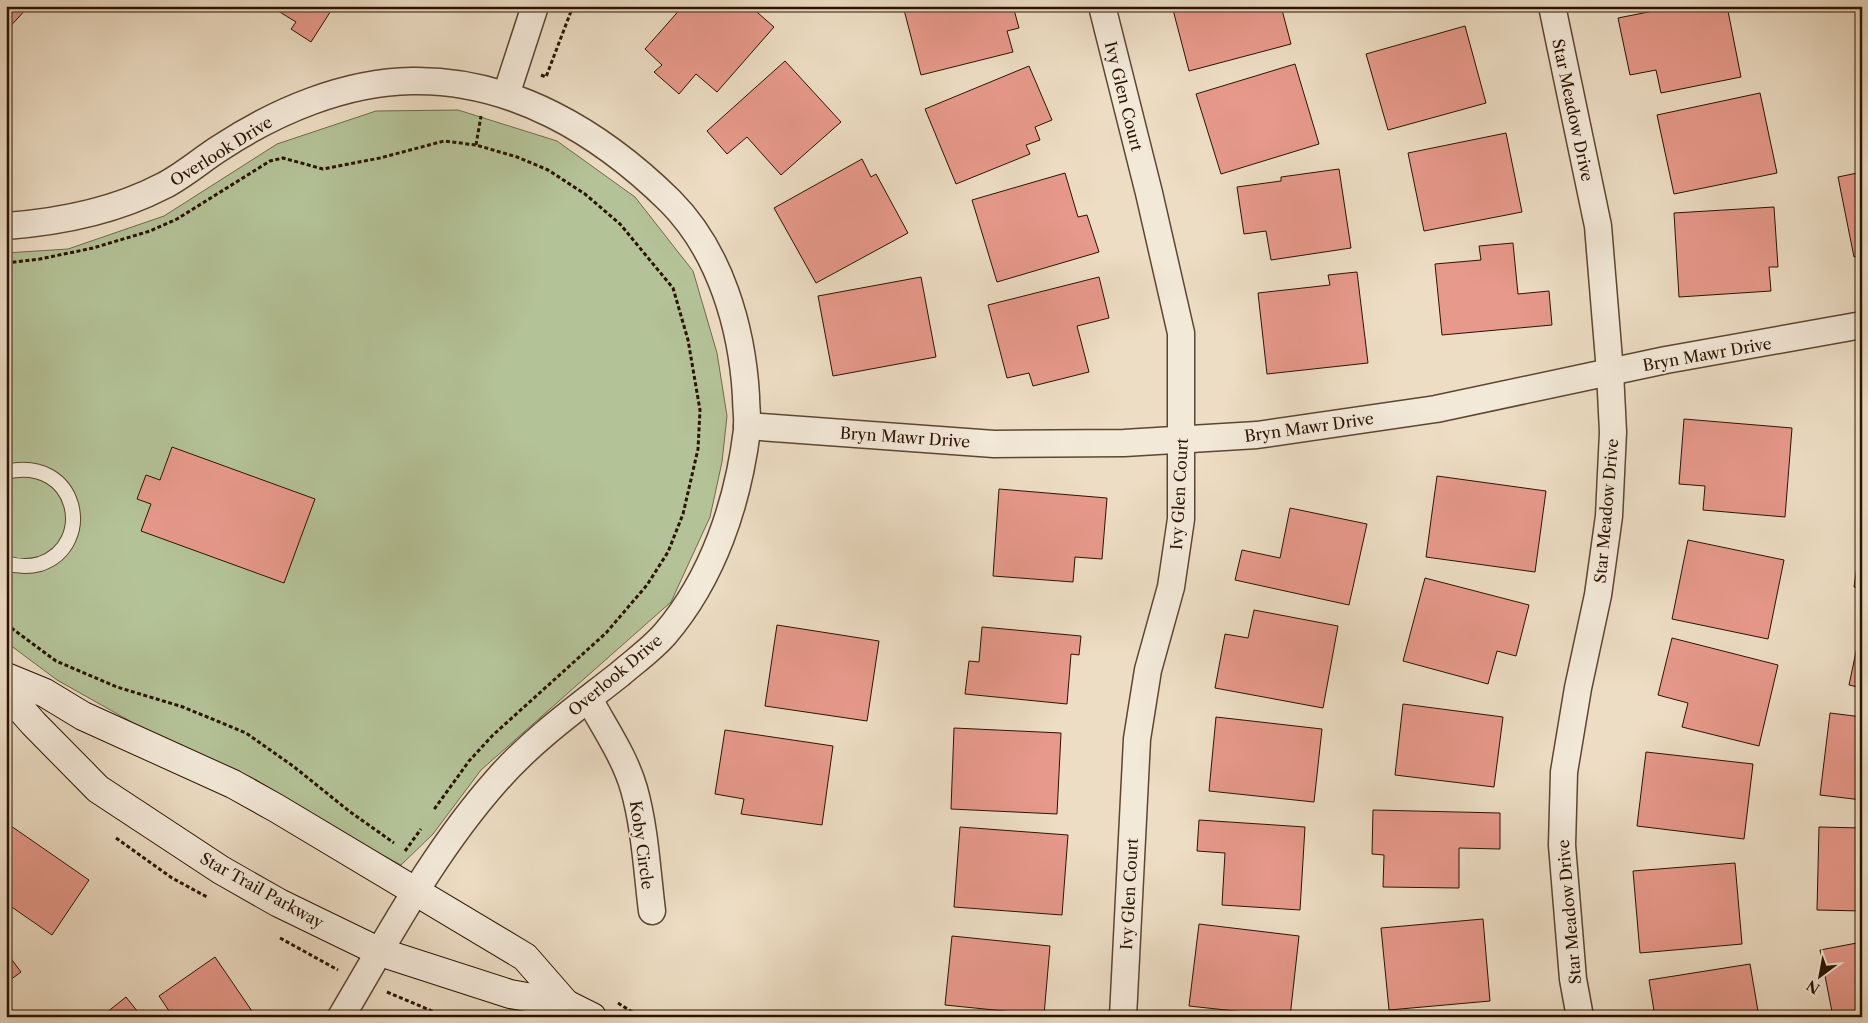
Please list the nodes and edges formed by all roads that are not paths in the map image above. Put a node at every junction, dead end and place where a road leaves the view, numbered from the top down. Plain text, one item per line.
1 (535, 6) edge
2 (1102, 6) edge
3 (1552, 6) edge
4 (506, 94) junction
5 (6, 226) edge
6 (1862, 325) edge
7 (1610, 372) junction
8 (747, 426) junction
9 (1182, 440) junction
10 (6, 472) edge
11 (8, 566) edge
12 (6, 677) edge
13 (6, 692) edge
14 (589, 699) junction
15 (416, 892) junction
16 (652, 912) dead end
17 (380, 952) junction
18 (566, 1004) junction
19 (341, 1017) edge
20 (592, 1017) edge
21 (1123, 1017) edge
22 (1580, 1017) edge

1 - 4 street
2 - 9 street, Ivy Glen Court
3 - 7 street, Star Meadow Drive
4 - 5 street, Overlook Drive
4 - 8 street, Overlook Drive
6 - 7 street, Bryn Mawr Drive
7 - 9 street, Bryn Mawr Drive
7 - 22 street, Star Meadow Drive
8 - 9 street, Bryn Mawr Drive
8 - 14 street, Overlook Drive
9 - 21 street, Ivy Glen Court
10 - 11 lane
12 - 15 street, Star Trail Parkway
13 - 17 street, Star Trail Parkway
14 - 15 street, Overlook Drive
14 - 16 street, Koby Circle
15 - 17 street, Overlook Drive
15 - 18 street, Star Trail Parkway
17 - 18 street, Star Trail Parkway
17 - 19 street, Overlook Drive
18 - 20 street, Star Trail Parkway

